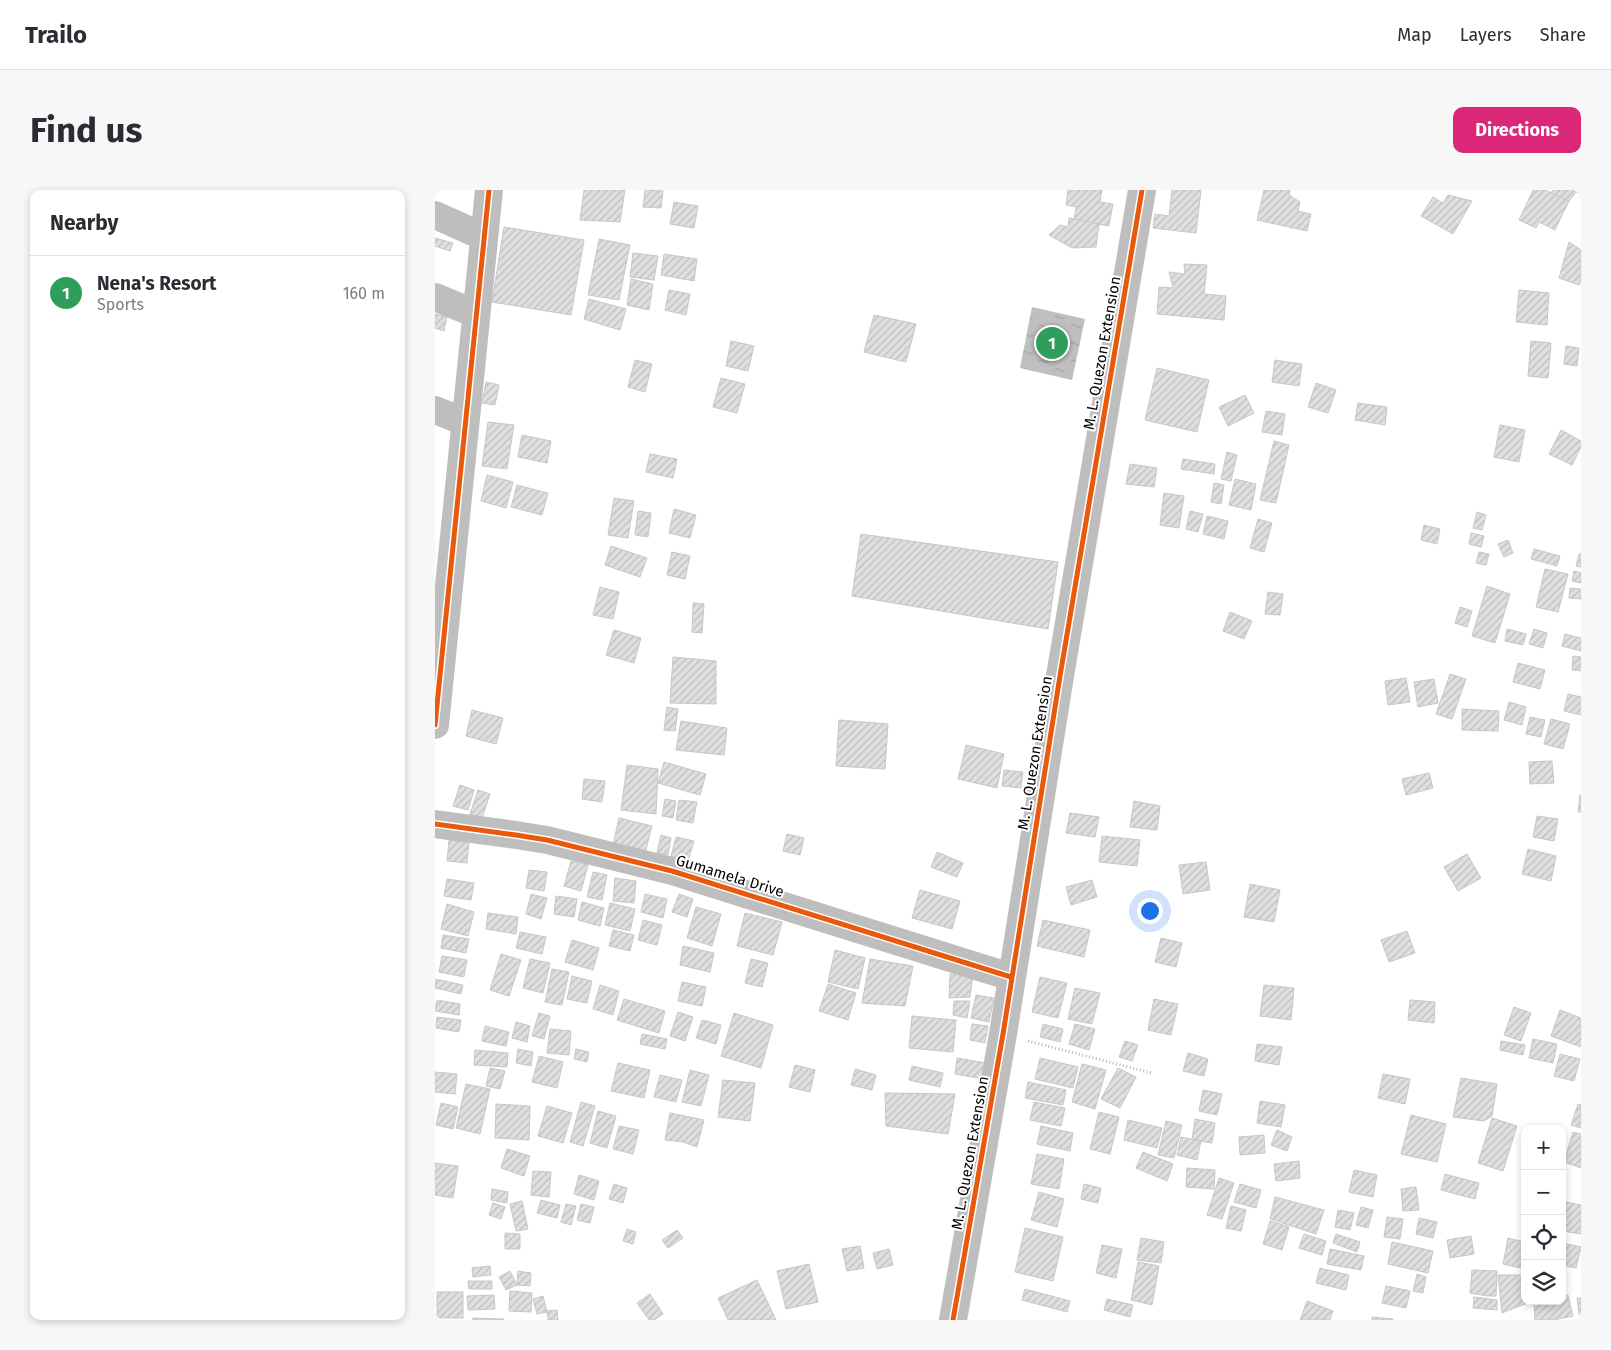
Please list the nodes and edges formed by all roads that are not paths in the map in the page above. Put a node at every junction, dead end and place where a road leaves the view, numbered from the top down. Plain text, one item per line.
1 (489, 190) edge
2 (1142, 190) edge
3 (435, 215) edge
4 (484, 237) junction
5 (435, 297) edge
6 (476, 314) junction
7 (435, 410) edge
8 (465, 422) junction
9 (445, 512) edge
10 (441, 599) edge
11 (437, 685) edge
12 (435, 725) edge
13 (435, 824) edge
14 (1011, 977) junction
15 (953, 1320) edge

1 - 4 street
2 - 14 street, M. L. Quezon Extension
3 - 4 street
4 - 6 street
5 - 6 street
6 - 8 street
7 - 8 street
8 - 9 street
9 - 10 street
10 - 11 street
11 - 12 street
13 - 14 street, Gumamela Drive
14 - 15 street, M. L. Quezon Extension

